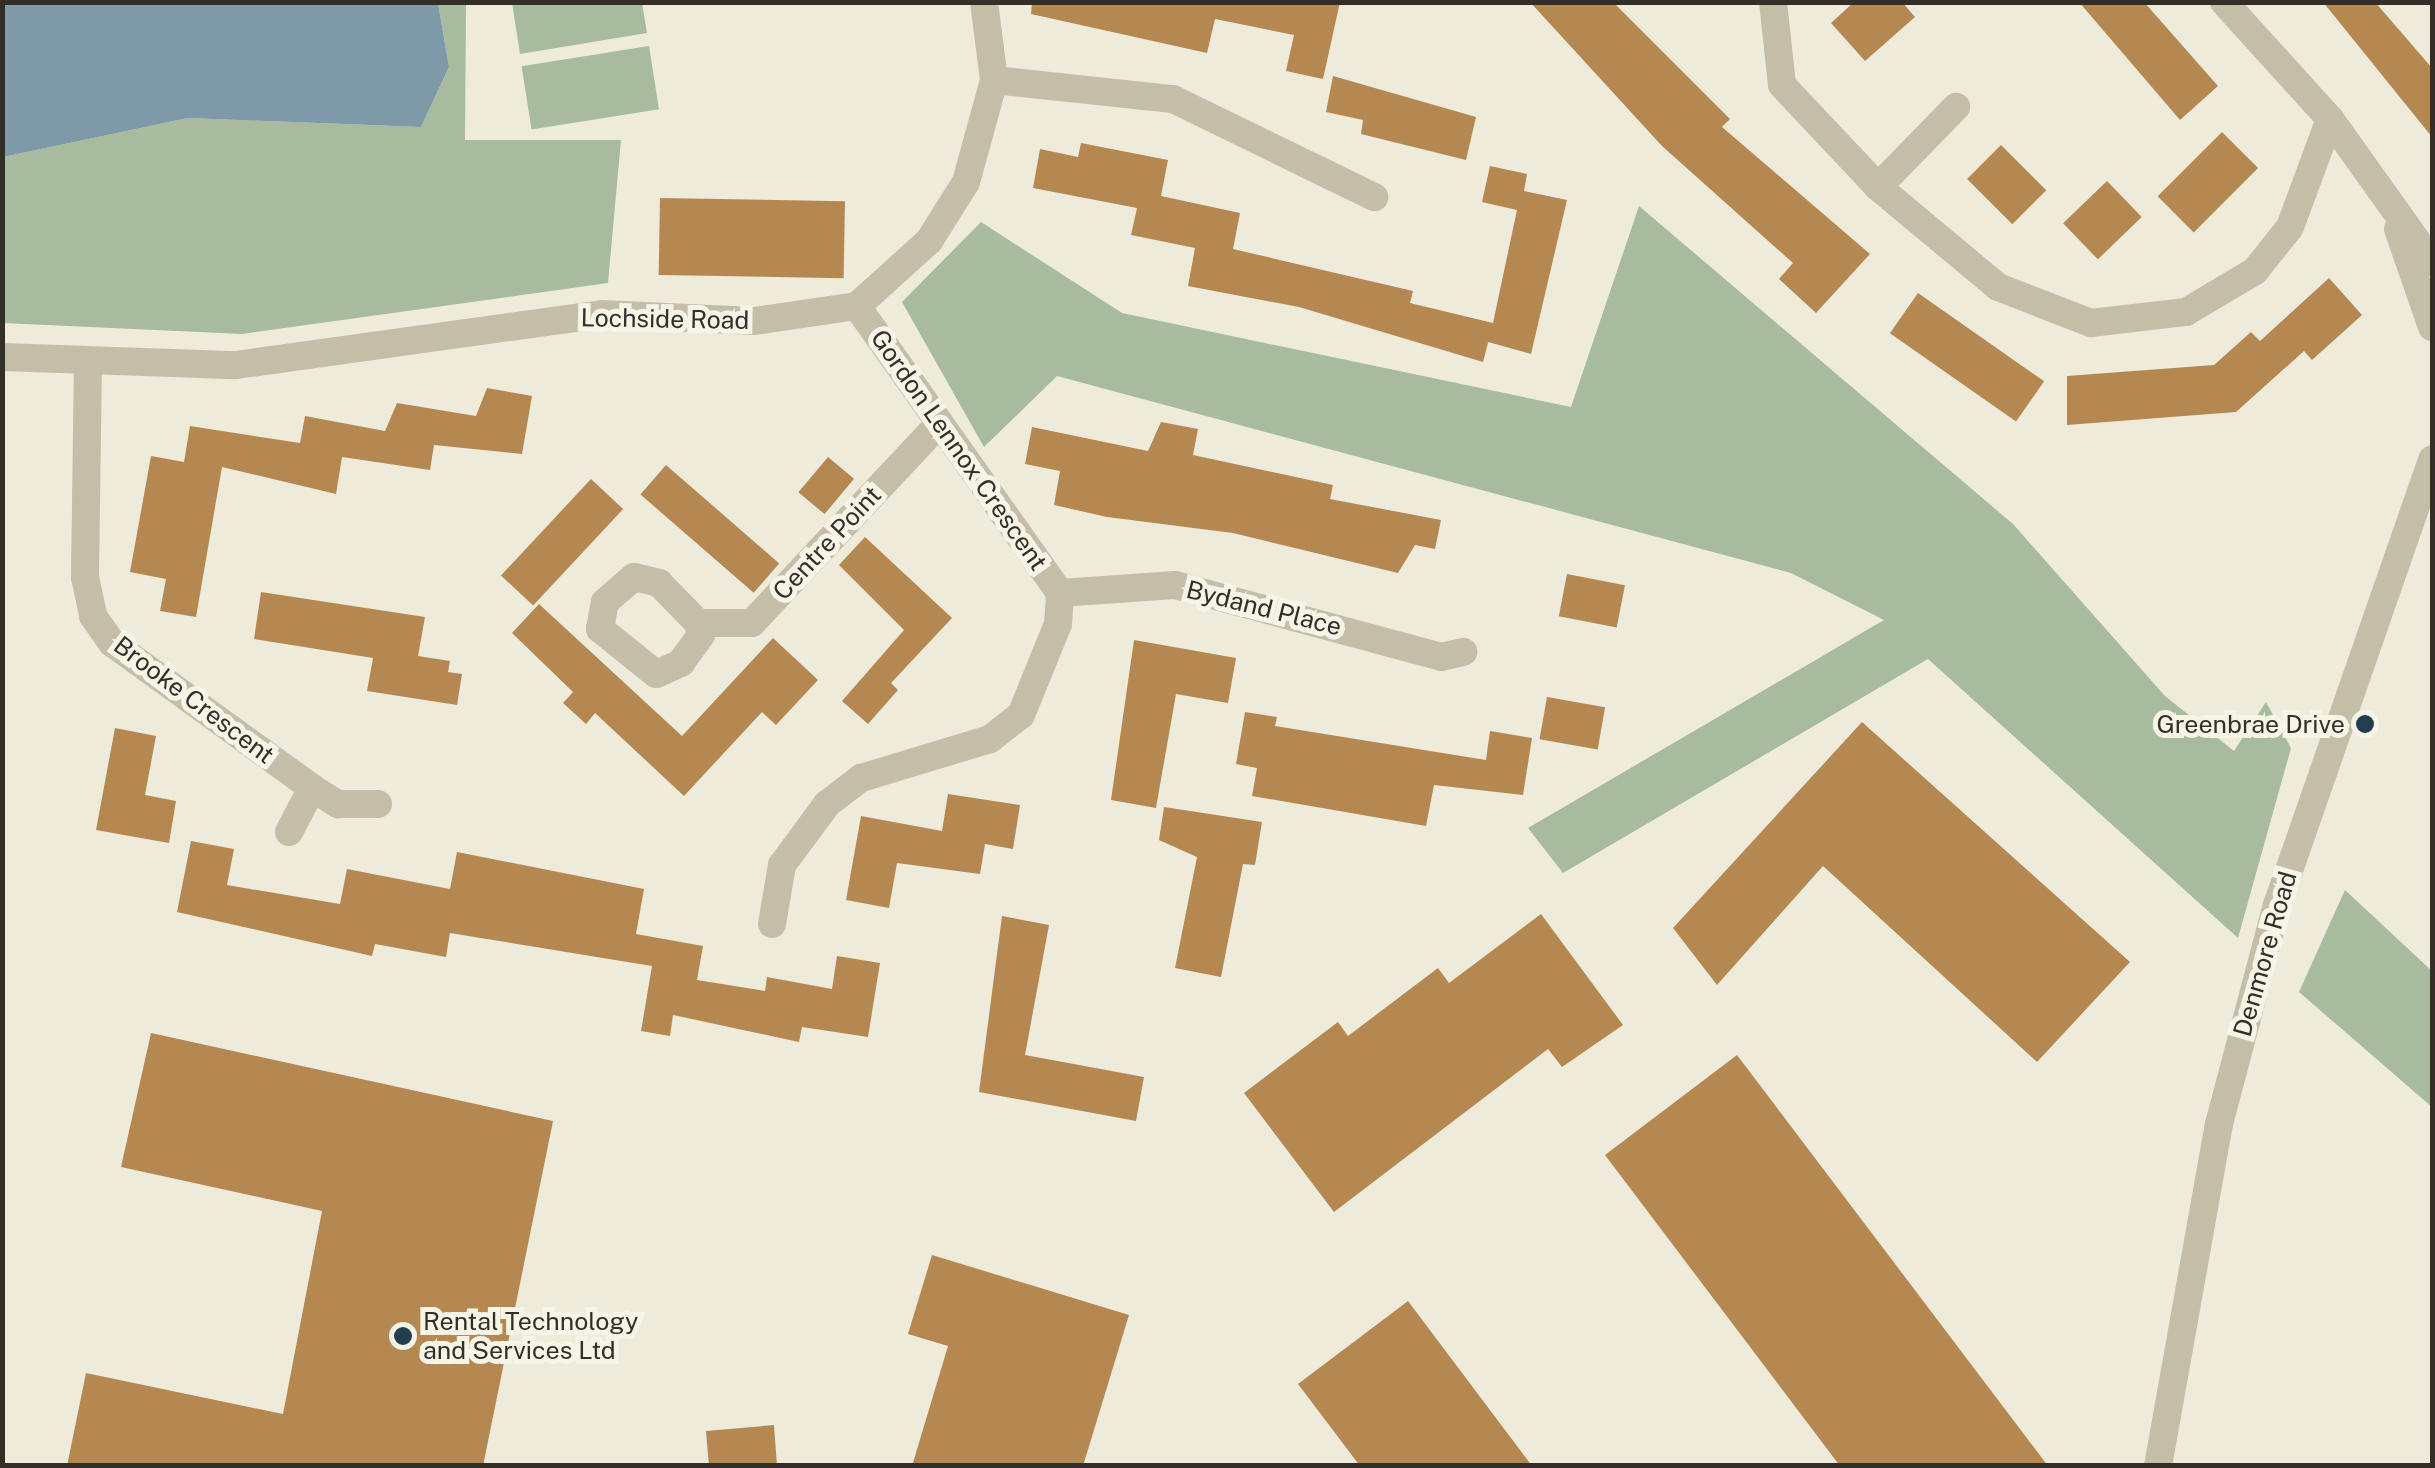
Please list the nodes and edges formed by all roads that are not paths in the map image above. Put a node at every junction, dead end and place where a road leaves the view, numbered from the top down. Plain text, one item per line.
1 (984, 2) edge
2 (1774, 2) edge
3 (2224, 2) edge
4 (994, 80) junction
5 (1956, 107) dead end
6 (2330, 119) junction
7 (1878, 188) junction
8 (1374, 197) dead end
9 (2391, 207) junction
10 (2432, 262) edge
11 (857, 306) junction
12 (2432, 326) edge
13 (2, 358) edge
14 (88, 360) junction
15 (940, 423) junction
16 (2432, 459) edge
17 (1060, 593) junction
18 (698, 623) dead end
19 (1463, 652) dead end
20 (312, 788) junction
21 (378, 804) dead end
22 (289, 832) dead end
23 (772, 924) dead end
24 (2158, 1466) edge

1 - 4 street
2 - 7 street
3 - 6 street
4 - 8 street
4 - 11 street
5 - 7 street
6 - 7 street
6 - 9 street
9 - 10 street
9 - 12 street
11 - 14 street, Lochside Road
11 - 15 street, Gordon Lennox Crescent
13 - 14 street, Lochside Road
14 - 20 street, Brooke Crescent
15 - 17 street, Gordon Lennox Crescent
15 - 18 street, Centre Point
16 - 24 street, Denmore Road
17 - 19 street, Bydand Place
17 - 23 street, Gordon Lennox Crescent
20 - 21 street, Brooke Crescent
20 - 22 street

